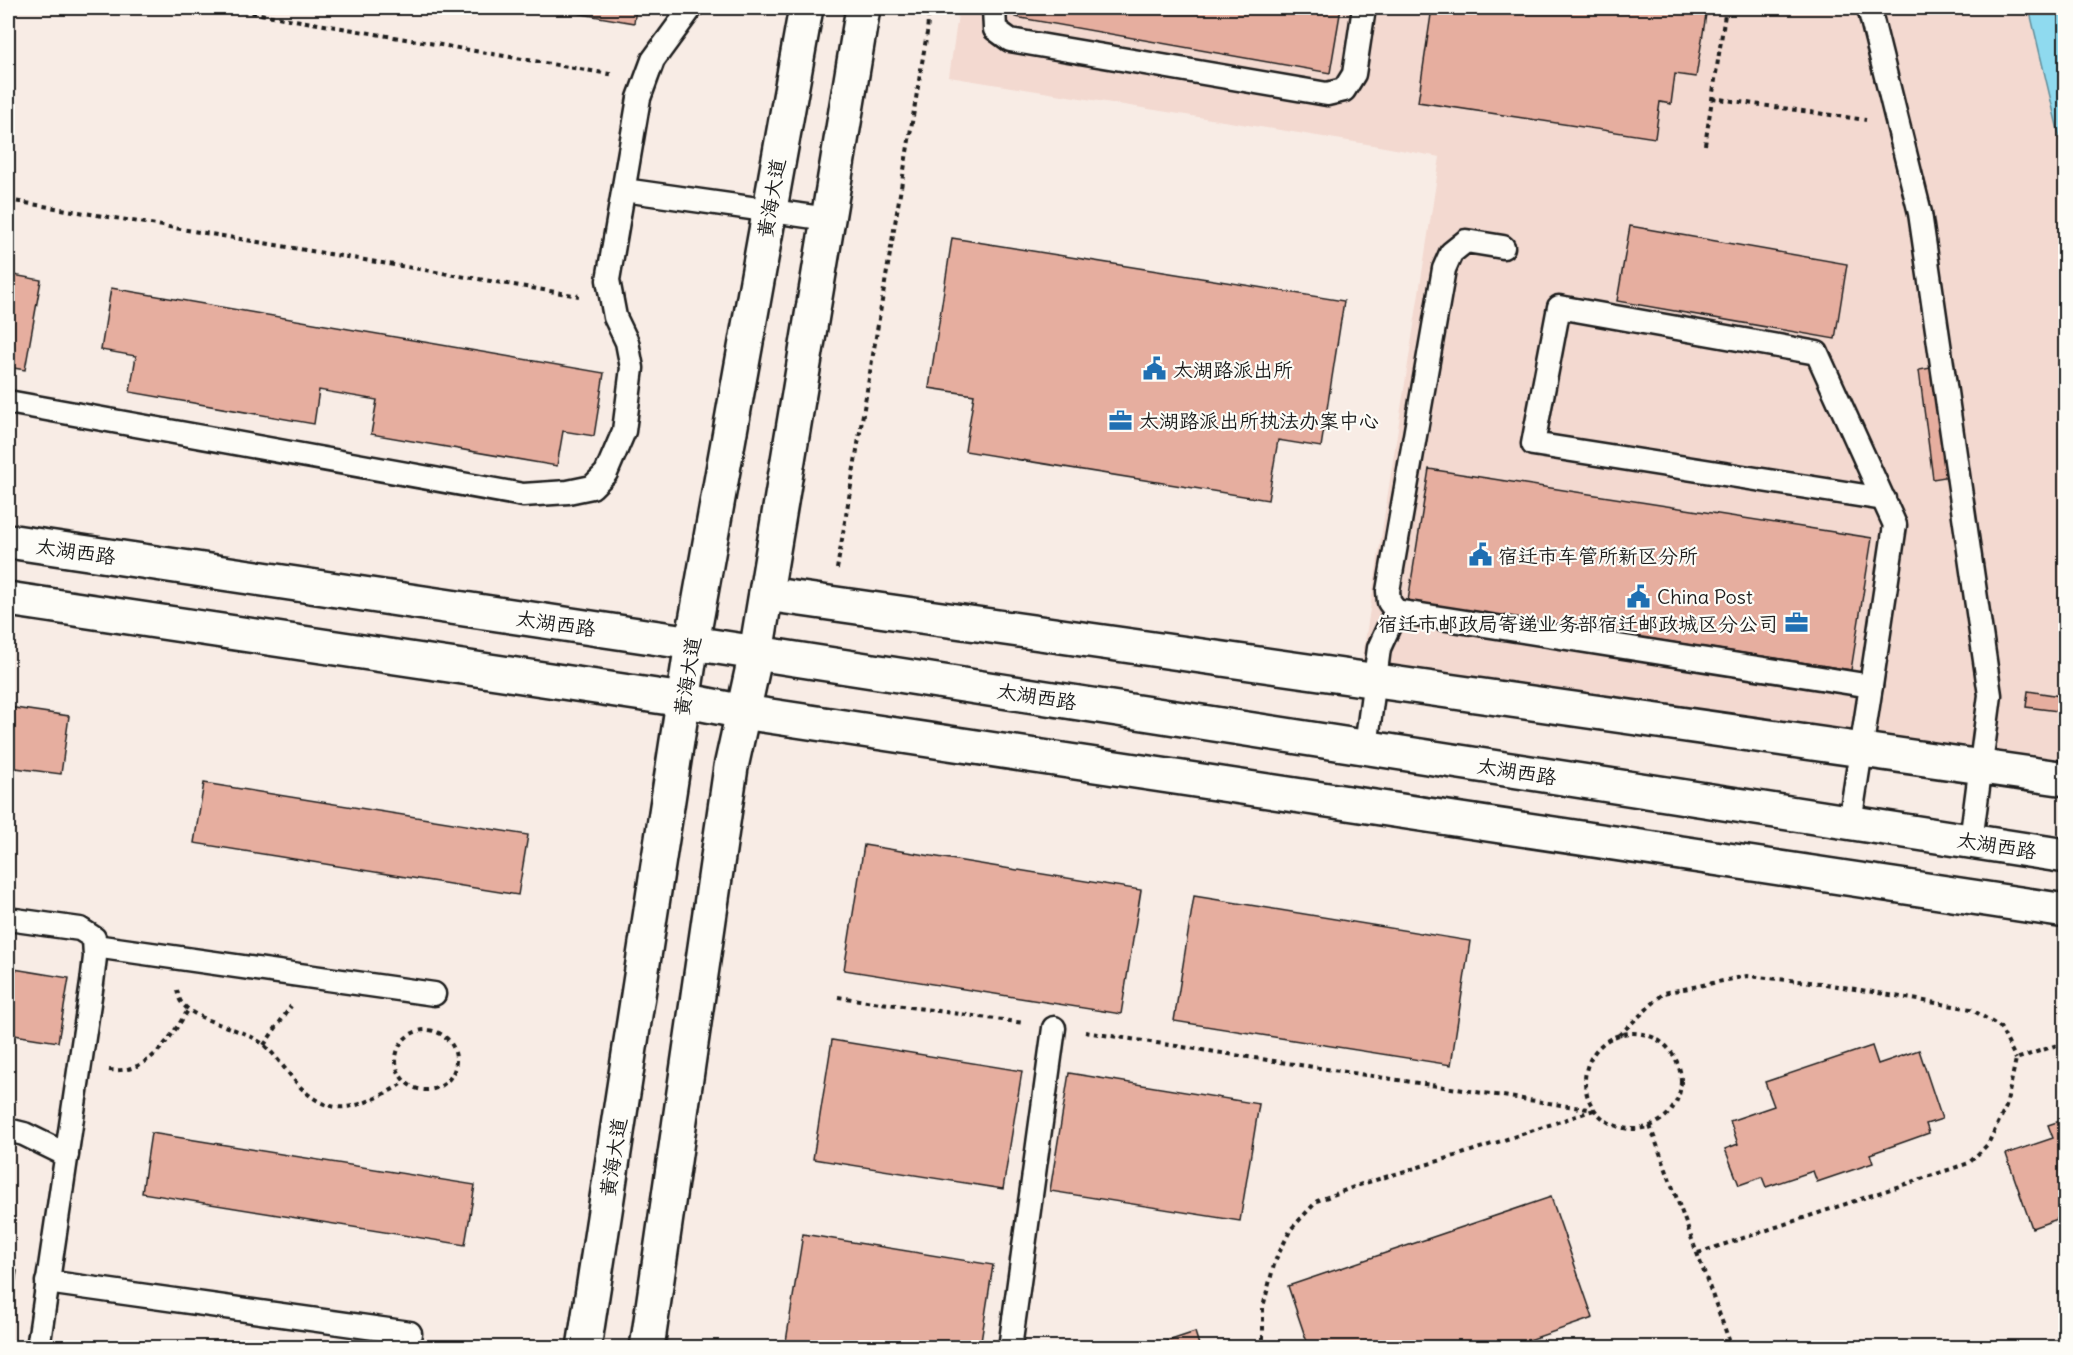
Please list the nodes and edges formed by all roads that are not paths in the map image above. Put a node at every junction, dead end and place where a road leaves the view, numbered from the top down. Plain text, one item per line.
1 (691, 8) edge
2 (806, 8) edge
3 (863, 8) edge
4 (994, 8) edge
5 (1364, 8) edge
6 (1869, 8) edge
7 (624, 190) junction
8 (769, 211) junction
9 (828, 219) junction
10 (1503, 247) dead end
11 (8, 402) edge
12 (1884, 499) junction
13 (8, 541) edge
14 (766, 594) junction
15 (8, 599) edge
16 (1396, 611) junction
17 (692, 643) junction
18 (756, 653) junction
19 (1375, 681) junction
20 (1871, 686) junction
21 (683, 700) junction
22 (743, 712) junction
23 (1366, 747) junction
24 (1861, 750) junction
25 (1982, 767) junction
26 (2066, 779) edge
27 (1850, 822) junction
28 (1971, 841) junction
29 (2066, 856) edge
30 (2066, 911) edge
31 (8, 919) edge
32 (95, 946) junction
33 (434, 994) dead end
34 (1054, 1028) road end
35 (8, 1130) edge
36 (67, 1155) junction
37 (47, 1282) junction
38 (38, 1347) edge
39 (408, 1347) edge
40 (584, 1347) edge
41 (647, 1347) edge
42 (1011, 1347) edge

1 - 7 lane
2 - 8 street, 黄海大道
3 - 9 street
4 - 5 lane
6 - 25 lane
7 - 8 lane
7 - 11 lane
8 - 9 lane
8 - 17 street, 黄海大道
9 - 14 street
10 - 16 lane
12 - 12 lane
12 - 20 lane
13 - 17 street, 太湖西路
14 - 18 street
14 - 19 street
15 - 21 street
16 - 19 lane
16 - 20 lane
17 - 18 street, 太湖西路
17 - 21 street, 黄海大道
18 - 22 street
18 - 23 street, 太湖西路
19 - 23 lane
19 - 24 street
20 - 24 lane
21 - 22 street
21 - 40 street, 黄海大道
22 - 30 street
22 - 41 street
23 - 27 street, 太湖西路
24 - 25 street
24 - 27 lane
25 - 26 street
25 - 28 lane
27 - 28 street, 太湖西路
28 - 29 street, 太湖西路
31 - 32 lane
32 - 33 lane
32 - 36 lane
34 - 42 lane
35 - 36 lane
36 - 37 lane
37 - 38 lane
37 - 39 lane

